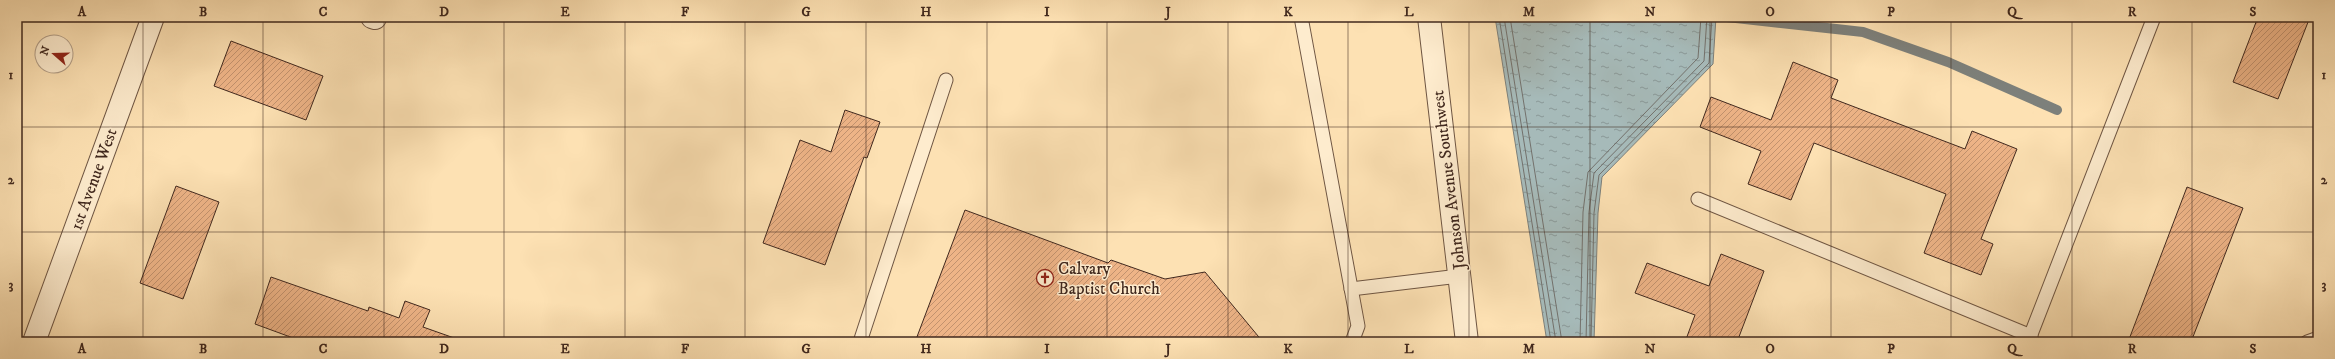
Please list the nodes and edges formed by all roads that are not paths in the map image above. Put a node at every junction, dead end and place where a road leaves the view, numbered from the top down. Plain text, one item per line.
1 (153, 17) edge
2 (1301, 17) edge
3 (1429, 17) edge
4 (2154, 17) edge
5 (946, 80) dead end
6 (1698, 199) dead end
7 (1459, 276) junction
8 (1351, 289) junction
9 (17, 338) edge
10 (2318, 338) edge
11 (2029, 339) edge
12 (28, 342) edge
13 (34, 342) edge
14 (860, 342) edge
15 (1352, 342) edge
16 (1467, 342) edge
17 (2308, 342) edge

1 - 13 street, 1st Avenue West
2 - 8 lane
3 - 7 street, Johnson Avenue Southwest
4 - 11 lane
5 - 14 lane
6 - 11 lane
7 - 8 lane
7 - 16 street, Johnson Avenue Southwest
8 - 15 lane
9 - 12 street
10 - 17 lane

